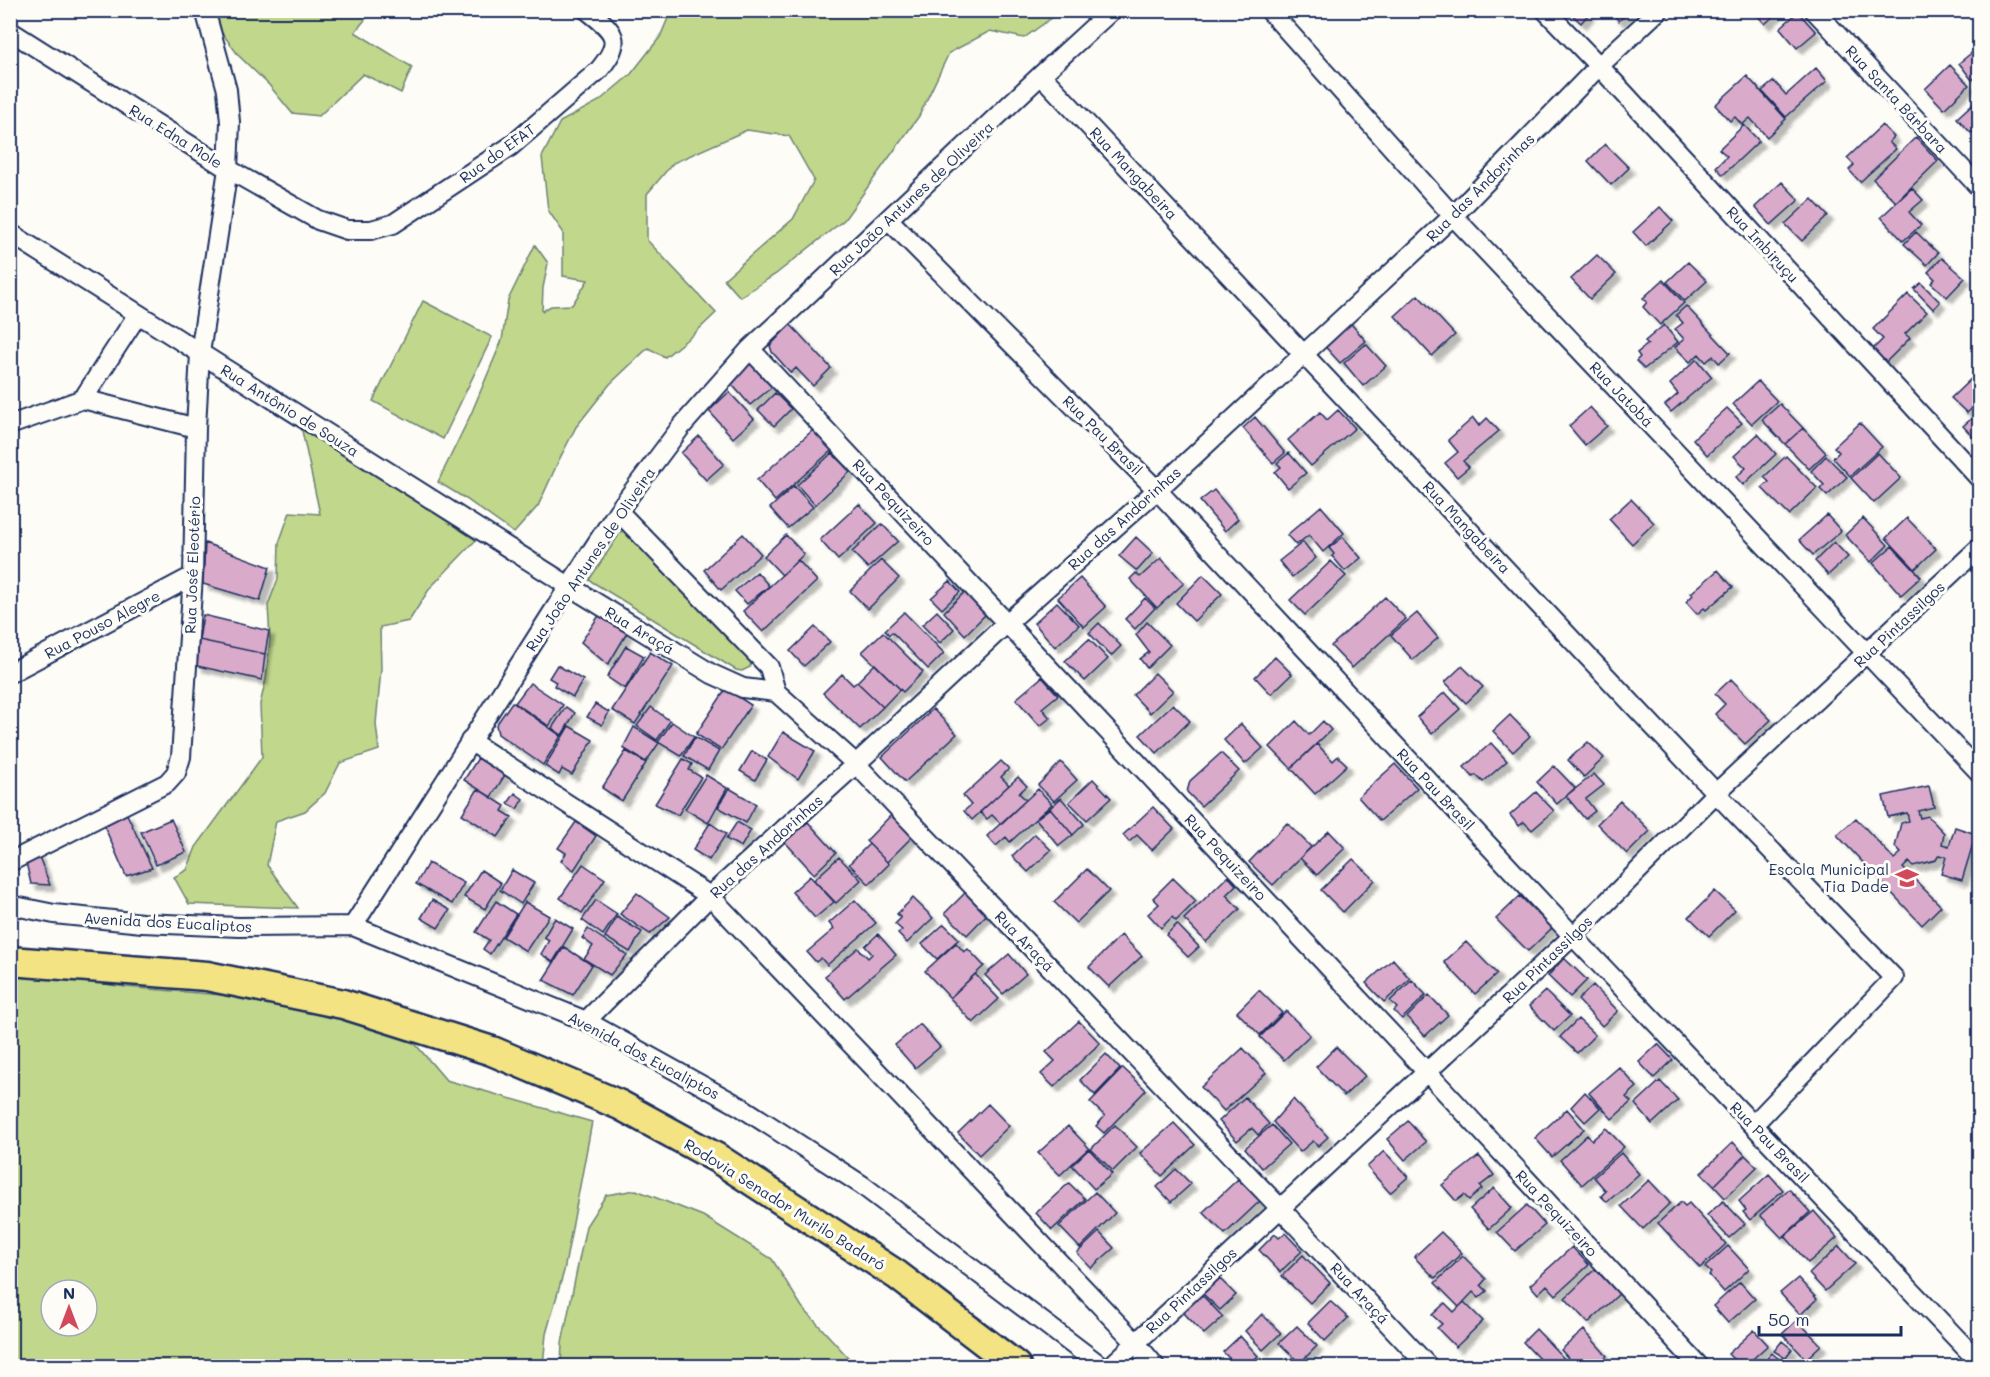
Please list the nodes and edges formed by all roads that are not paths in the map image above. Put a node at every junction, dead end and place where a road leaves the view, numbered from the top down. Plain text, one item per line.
1 (205, 10) edge
2 (587, 10) edge
3 (1112, 10) edge
4 (1269, 10) edge
5 (1545, 10) edge
6 (1659, 10) edge
7 (1814, 10) edge
8 (10, 31) edge
9 (1599, 66) junction
10 (1041, 75) junction
11 (228, 169) junction
12 (1980, 189) edge
13 (1452, 216) junction
14 (888, 219) junction
15 (347, 230) joint
16 (10, 233) edge
17 (138, 314) junction
18 (750, 349) junction
19 (200, 353) junction
20 (1304, 353) junction
21 (83, 399) junction
22 (10, 425) edge
23 (196, 429) junction
24 (1980, 479) edge
25 (1156, 490) junction
26 (618, 511) junction
27 (1980, 547) edge
28 (193, 576) junction
29 (569, 586) junction
30 (1007, 622) junction
31 (1867, 654) junction
32 (10, 673) edge
33 (776, 692) junction
34 (470, 741) junction
35 (856, 764) junction
36 (1980, 772) edge
37 (1716, 793) junction
38 (10, 862) edge
39 (710, 896) junction
40 (10, 905) edge
41 (54, 914) junction
42 (10, 920) edge
43 (353, 926) junction
44 (1573, 936) junction
45 (10, 961) edge
46 (586, 1021) junction
47 (1427, 1072) junction
48 (1753, 1125) junction
49 (1280, 1208) junction
50 (1135, 1342) junction
51 (1980, 1363) edge
52 (1016, 1366) edge
53 (1101, 1366) edge
54 (1111, 1366) edge
55 (1155, 1366) edge
56 (1428, 1366) edge
57 (1699, 1366) edge

1 - 11 street, Rua José Eleotério
2 - 15 street, Rua do EFAT
3 - 10 street, Rua João Antunes de Oliveira
4 - 13 street, Rua Jatobá
5 - 9 street, Rua Imbiruçu
6 - 9 street, Rua das Andorinhas
7 - 12 street, Rua Santa Bárbara
8 - 11 street, Rua Edna Mole
9 - 13 street, Rua das Andorinhas
9 - 24 street, Rua Imbiruçu
10 - 14 street, Rua João Antunes de Oliveira
10 - 20 street, Rua Mangabeira
11 - 15 street, Rua Edna Mole
11 - 19 street, Rua José Eleotério
13 - 20 street, Rua das Andorinhas
13 - 31 street, Rua Jatobá
14 - 18 street, Rua João Antunes de Oliveira
14 - 25 street, Rua Pau Brasil
16 - 17 street, Rua Antônio de Souza
17 - 19 street, Rua Antônio de Souza
17 - 21 street
18 - 26 street, Rua João Antunes de Oliveira
18 - 30 street, Rua Pequizeiro
19 - 23 street, Rua José Eleotério
19 - 29 street, Rua Antônio de Souza
20 - 25 street, Rua das Andorinhas
20 - 37 street, Rua Mangabeira
21 - 22 street
21 - 23 street
23 - 28 street, Rua José Eleotério
25 - 30 street, Rua das Andorinhas
25 - 44 street, Rua Pau Brasil
26 - 29 street, Rua João Antunes de Oliveira
26 - 33 street
27 - 31 street, Rua Pintassilgos
28 - 32 street, Rua Pouso Alegre
28 - 38 street, Rua José Eleotério
29 - 33 street, Rua Araçá
29 - 34 street, Rua João Antunes de Oliveira
30 - 35 street, Rua das Andorinhas
30 - 47 street, Rua Pequizeiro
31 - 36 street, Rua Jatobá
31 - 37 street, Rua Pintassilgos
33 - 35 street, Rua Araçá
34 - 39 street
34 - 43 street, Rua João Antunes de Oliveira
35 - 39 street, Rua das Andorinhas
35 - 49 street, Rua Araçá
37 - 44 street, Rua Pintassilgos
37 - 48 street, Rua Mangabeira
39 - 46 street, Rua das Andorinhas
39 - 50 street
40 - 41 street, Avenida dos Eucaliptos
41 - 42 street
41 - 43 street, Avenida dos Eucaliptos
43 - 46 street, Avenida dos Eucaliptos
44 - 47 street, Rua Pintassilgos
44 - 48 street, Rua Pau Brasil
45 - 52 main road, Rodovia Senador Murilo Badaró
46 - 53 street, Avenida dos Eucaliptos
47 - 49 street, Rua Pintassilgos
47 - 57 street, Rua Pequizeiro
48 - 51 street, Rua Pau Brasil
49 - 50 street, Rua Pintassilgos
49 - 56 street, Rua Araçá
50 - 54 street, Rua Pintassilgos
50 - 55 street

